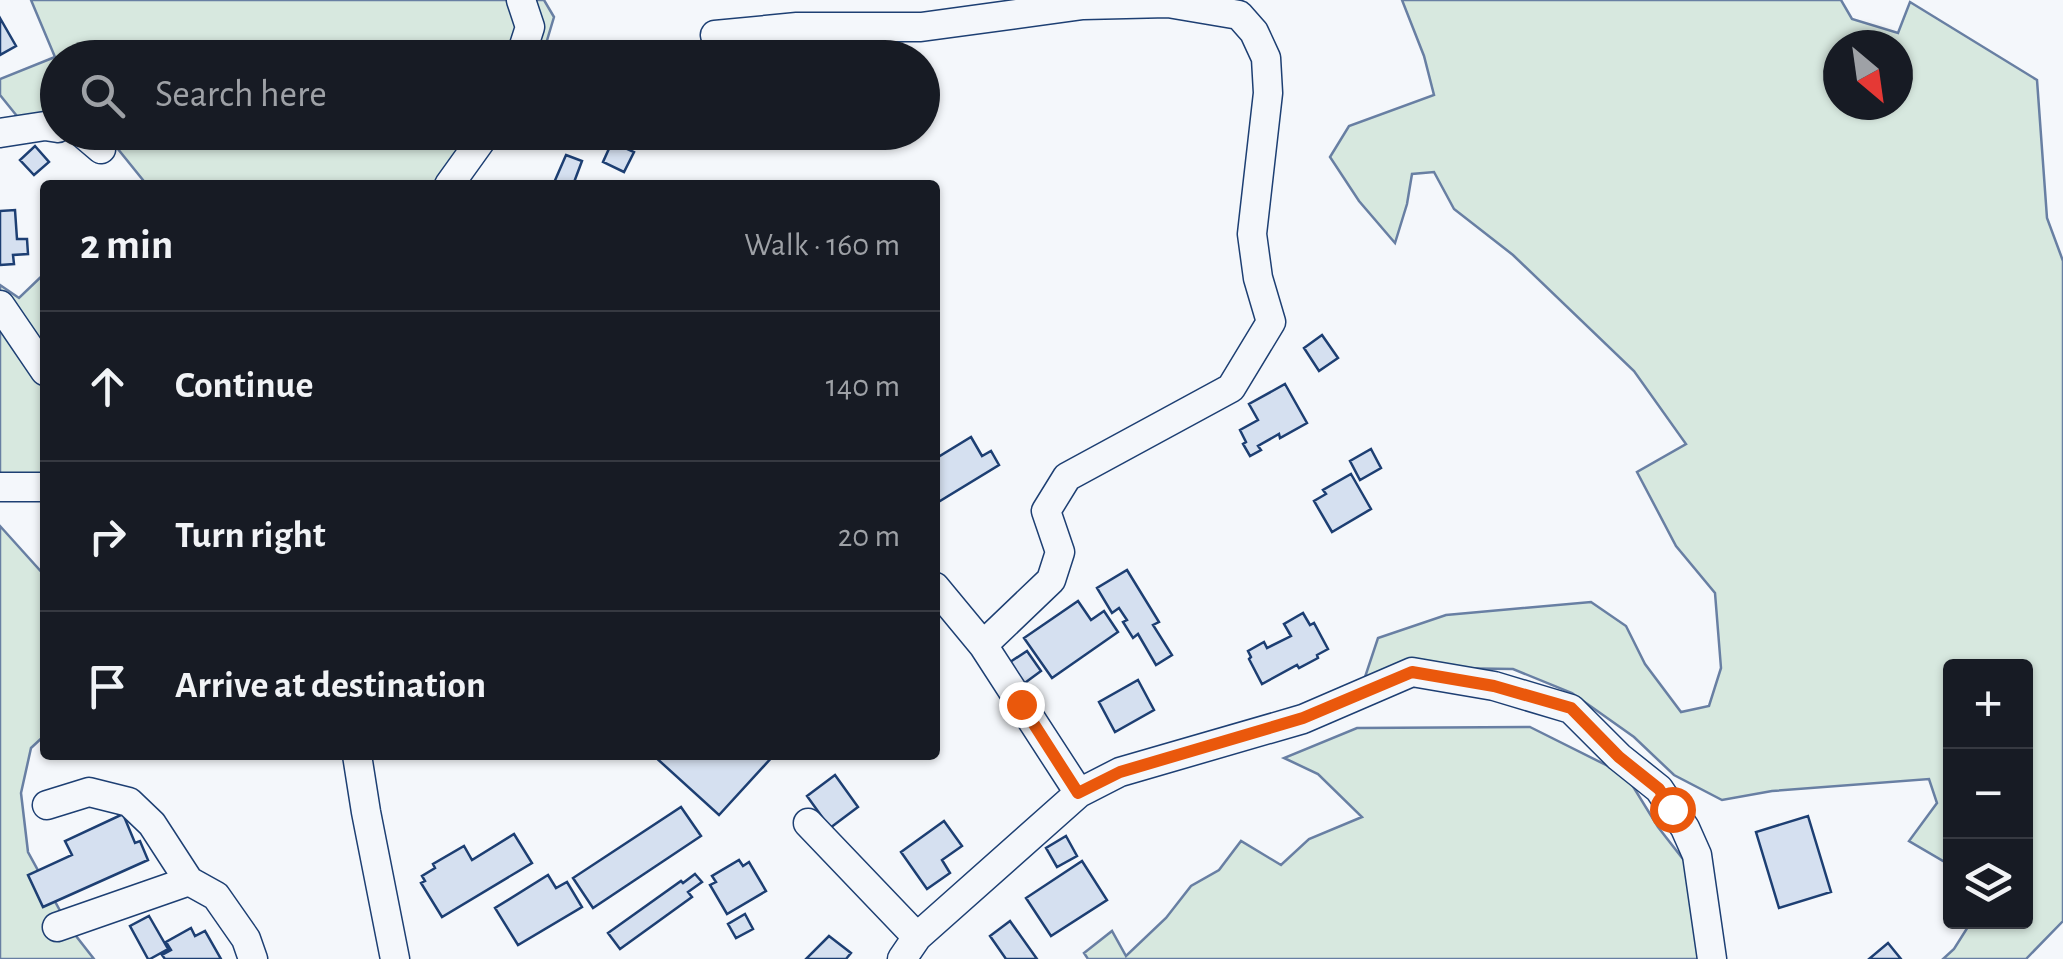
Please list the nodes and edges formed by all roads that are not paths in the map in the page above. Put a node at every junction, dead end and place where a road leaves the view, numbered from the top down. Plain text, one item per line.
1 (521, 0) edge
2 (715, 35) dead end
3 (526, 40) edge
4 (40, 127) edge
5 (0, 133) edge
6 (474, 150) edge
7 (453, 180) edge
8 (0, 305) edge
9 (40, 363) edge
10 (0, 487) edge
11 (40, 487) edge
12 (940, 594) edge
13 (982, 645) junction
14 (359, 760) edge
15 (1078, 793) junction
16 (48, 805) dead end
17 (808, 823) dead end
18 (189, 881) junction
19 (57, 927) dead end
20 (909, 948) edge
21 (253, 959) edge
22 (395, 959) edge
23 (1712, 959) edge

1 - 3 street
2 - 13 street
4 - 5 street
6 - 7 street
8 - 9 street
10 - 11 street
12 - 13 street
13 - 15 street
14 - 22 street
15 - 20 street
15 - 23 street
16 - 18 street
17 - 20 street
18 - 19 street
18 - 21 street

